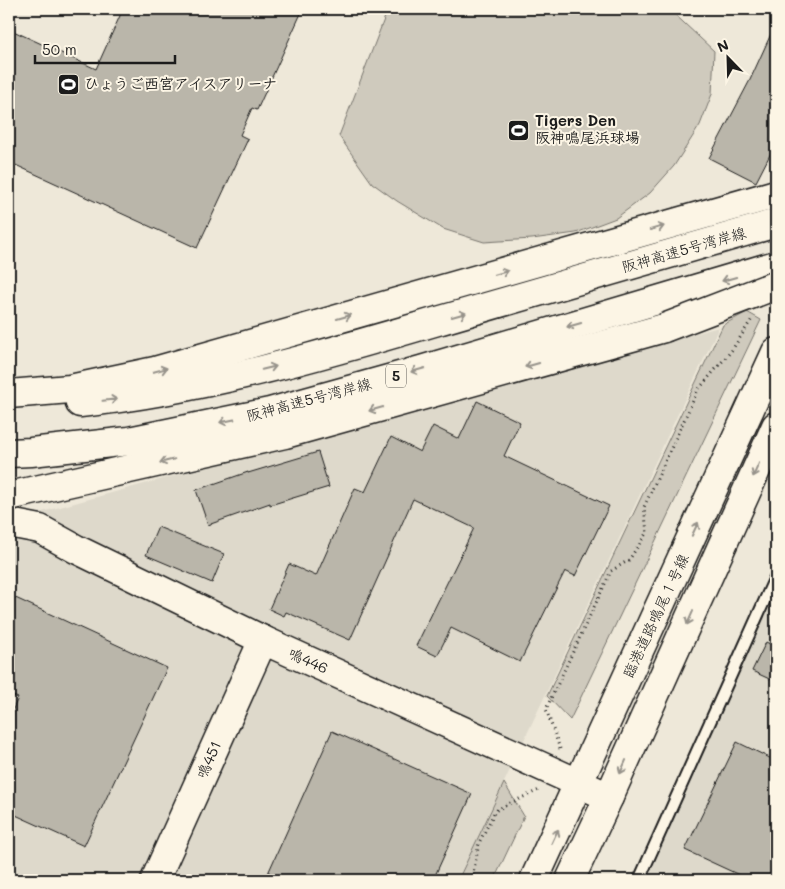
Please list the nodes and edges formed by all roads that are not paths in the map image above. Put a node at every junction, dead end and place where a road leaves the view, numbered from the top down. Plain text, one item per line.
1 (776, 194) edge
2 (776, 223) edge
3 (776, 265) edge
4 (776, 285) edge
5 (776, 352) edge
6 (9, 394) edge
7 (9, 409) edge
8 (776, 426) edge
9 (9, 453) edge
10 (9, 496) edge
11 (9, 523) edge
12 (776, 575) edge
13 (262, 640) junction
14 (579, 783) junction
15 (609, 797) junction
16 (155, 880) edge
17 (534, 880) edge
18 (570, 880) edge
19 (639, 880) edge

6 -> 1 main road
7 -> 2 main road, 阪神高速5号湾岸線
3 -> 9 main road, 阪神高速5号湾岸線 / 5
4 -> 10 main road, 5, bridge
14 -> 5 main road, 臨港道路鳴尾１号線
8 -> 15 main road, 臨港道路鳴尾１号線
11 - 13 main road, 鳴446
12 - 19 lane
13 - 14 main road, 鳴446
13 - 16 main road, 鳴451
14 - 15 main road, 鳴446
17 -> 14 main road, 臨港道路鳴尾１号線
15 - 18 main road, 臨港道路鳴尾１号線

